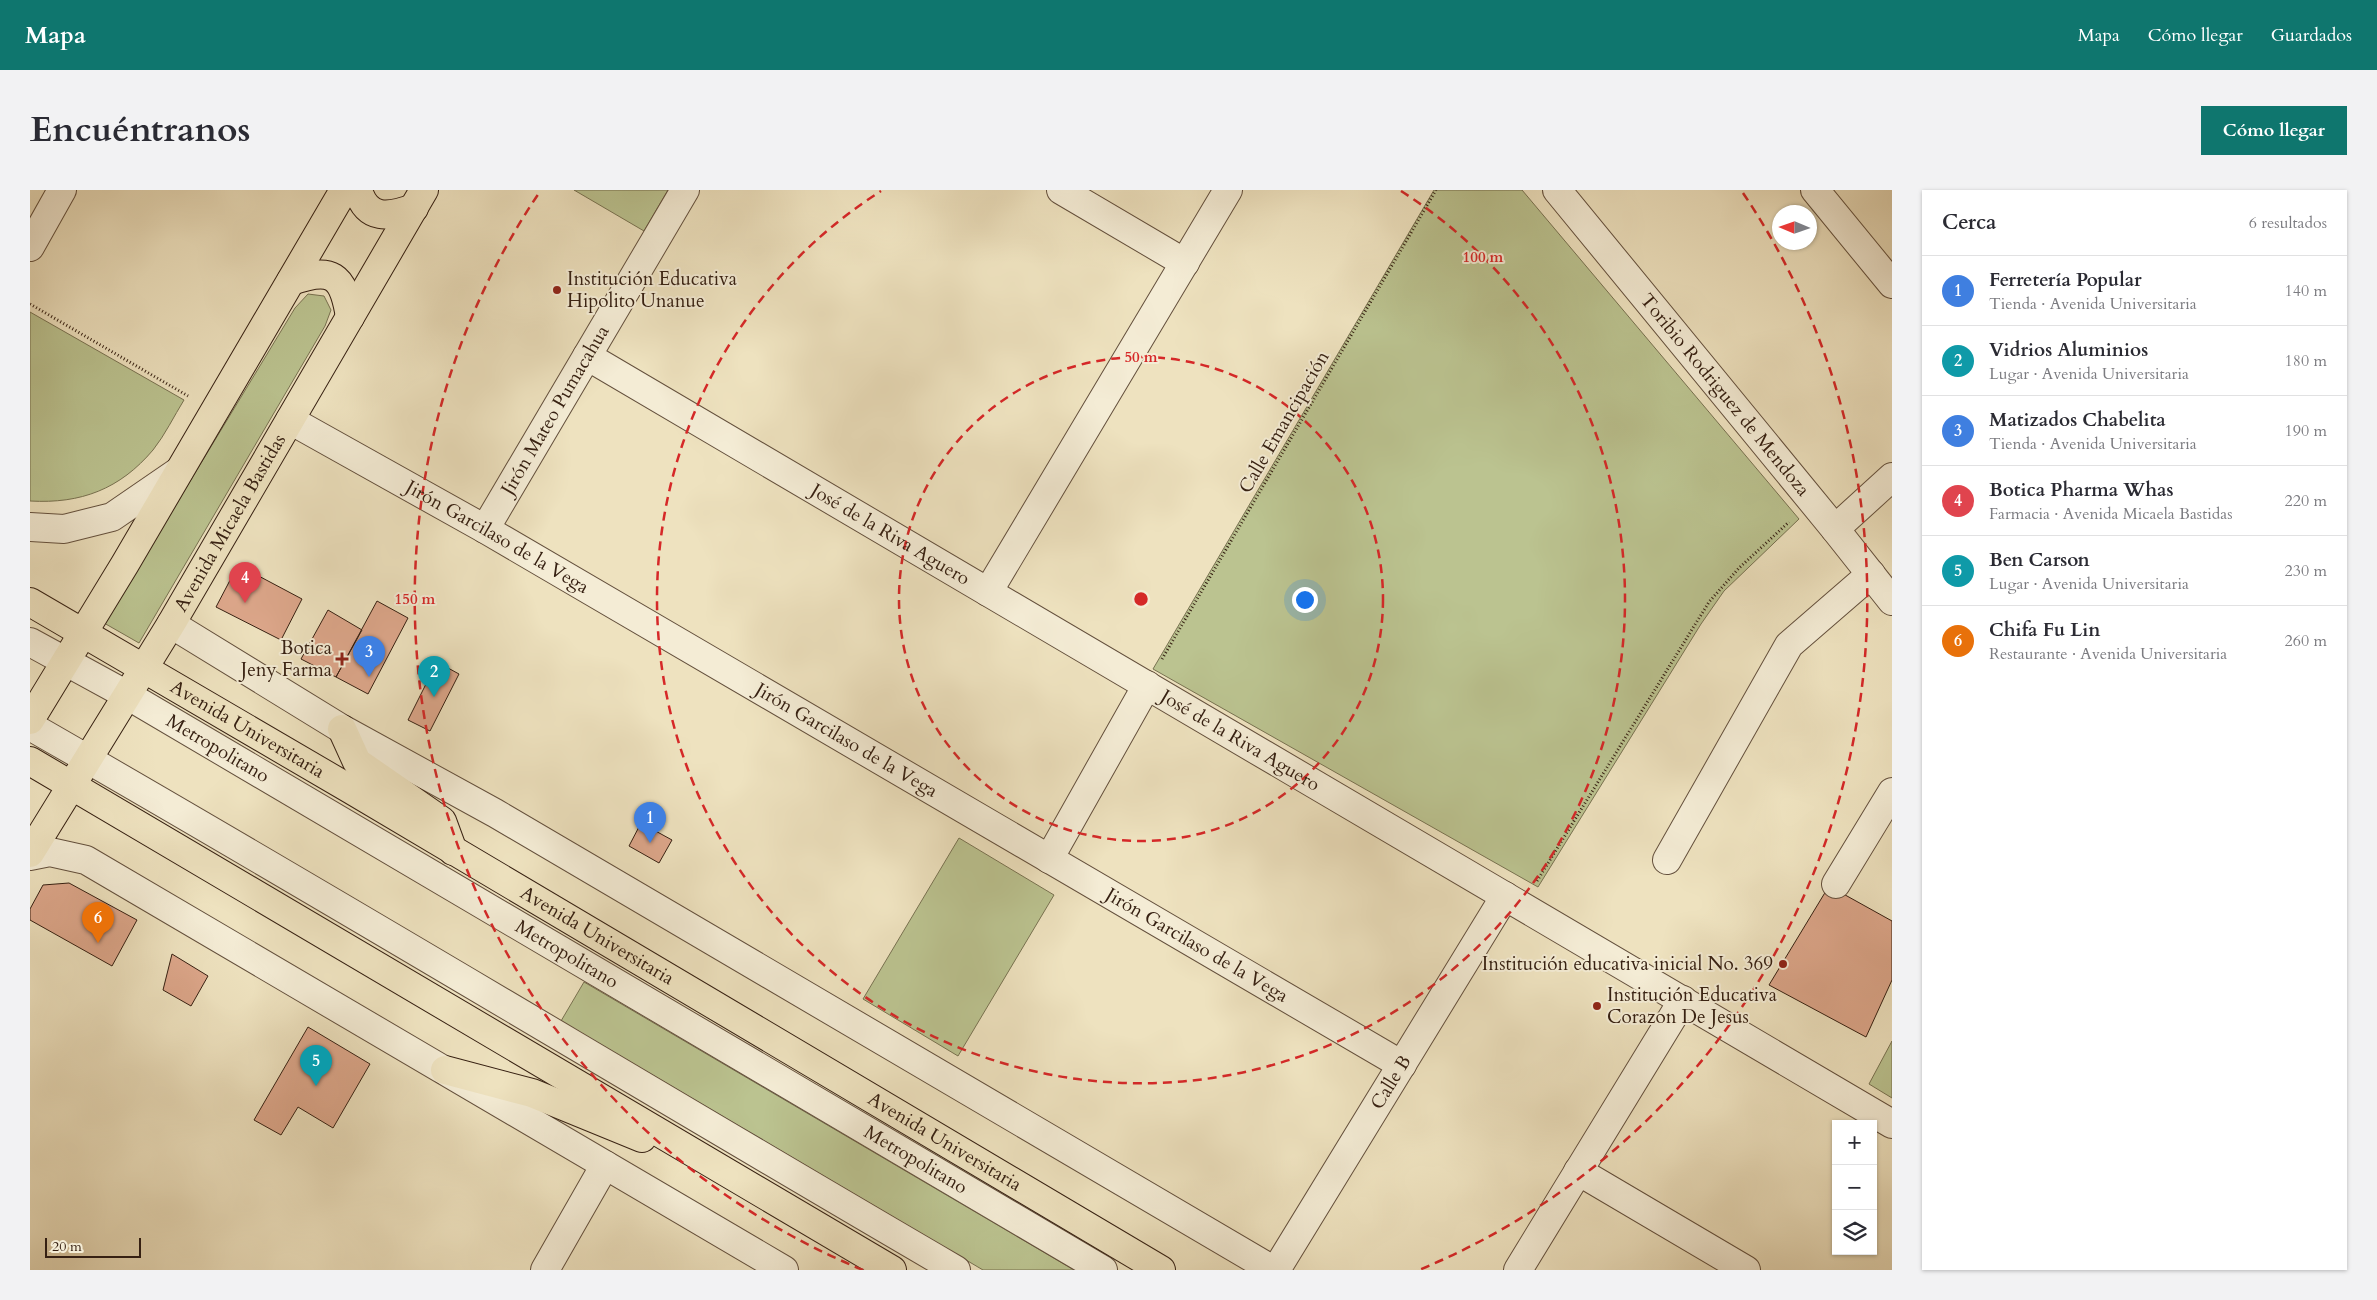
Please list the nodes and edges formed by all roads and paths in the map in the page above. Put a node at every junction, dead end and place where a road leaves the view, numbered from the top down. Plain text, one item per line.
1 (62, 190) edge
2 (344, 190) edge
3 (358, 190) edge
4 (685, 190) edge
5 (1061, 190) edge
6 (1228, 190) edge
7 (1436, 190) edge
8 (1557, 190) edge
9 (1815, 190) edge
10 (419, 199) edge
11 (30, 247) edge
12 (1185, 262) junction
13 (291, 281) junction
14 (1892, 284) edge
15 (30, 304) edge
16 (350, 317) junction
17 (587, 356) junction
18 (214, 412) junction
19 (290, 420) junction
20 (179, 471) junction
21 (1892, 477) edge
22 (1791, 520) dead end
23 (30, 526) edge
24 (1835, 528) junction
25 (485, 529) junction
26 (1871, 574) junction
27 (988, 592) junction
28 (1892, 601) edge
29 (30, 602) edge
30 (171, 624) junction
31 (84, 634) junction
32 (30, 642) edge
33 (1161, 659) dead end
34 (65, 662) junction
35 (143, 669) junction
36 (1147, 686) junction
37 (127, 695) junction
38 (30, 720) edge
39 (30, 726) edge
40 (342, 729) junction
41 (88, 759) junction
42 (30, 762) edge
43 (71, 786) junction
44 (1892, 792) edge
45 (453, 851) junction
46 (30, 855) edge
47 (1050, 859) junction
48 (1667, 860) dead end
49 (1537, 882) dead end
50 (1836, 884) dead end
51 (1505, 896) junction
52 (1683, 1000) junction
53 (1402, 1065) junction
54 (445, 1070) junction
55 (1892, 1124) edge
56 (668, 1138) junction
57 (605, 1165) junction
58 (1578, 1171) junction
59 (545, 1270) edge
60 (784, 1270) edge
61 (892, 1270) edge
62 (956, 1270) edge
63 (1103, 1270) edge
64 (1161, 1270) edge
65 (1274, 1270) edge
66 (1518, 1270) edge
67 (1746, 1270) edge

1 - 11 street
2 - 13 main road
3 - 10 main road
4 - 17 street, Jirón Mateo Pumacahua
5 - 12 street
6 - 12 street
7 - 33 path, Calle Emancipación
8 - 24 street, Toribio Rodriguez de Mendoza
9 - 14 street
10 - 16 main road, Avenida Micaela Bastidas
12 - 27 street
13 - 16 main road
13 - 18 main road
15 - 18 path
16 - 19 main road, Avenida Micaela Bastidas
17 - 25 street, Jirón Mateo Pumacahua
17 - 27 street, José de la Riva Aguero
18 - 20 main road
19 - 25 street, Jirón Garcilaso de la Vega
19 - 30 main road, Avenida Micaela Bastidas
20 - 23 street
20 - 31 main road
21 - 24 street
22 - 49 path
24 - 26 street, Toribio Rodriguez de Mendoza
25 - 47 street, Jirón Garcilaso de la Vega
26 - 28 street, Toribio Rodriguez de Mendoza
26 - 48 street
27 - 36 street, José de la Riva Aguero
29 - 31 main road, Avenida Universitaria
30 - 35 main road, Avenida Micaela Bastidas
30 - 40 street
31 - 34 main road
31 - 35 main road, Avenida Universitaria
32 - 34 street, Metropolitano
34 - 37 street, Metropolitano
34 - 38 main road
35 - 37 main road, Avenida Micaela Bastidas
35 - 45 main road, Avenida Universitaria
36 - 47 street
36 - 51 street, José de la Riva Aguero
37 - 41 main road, Avenida Micaela Bastidas
37 - 63 street, Metropolitano
39 - 41 street
40 - 45 main road
40 - 65 street
41 - 43 main road, Avenida Micaela Bastidas
41 - 62 street
42 - 43 main road
43 - 46 main road, Avenida Micaela Bastidas
43 - 56 main road
44 - 50 street
45 - 64 main road, Avenida Universitaria
46 - 54 street
47 - 53 street, Jirón Garcilaso de la Vega
51 - 52 street, José de la Riva Aguero
51 - 53 street, Calle B
52 - 55 street, José de la Riva Aguero
52 - 58 street
53 - 65 street, Calle B
54 - 56 main road
54 - 57 street
56 - 61 main road
57 - 59 street
57 - 60 street
58 - 66 street
58 - 67 street

